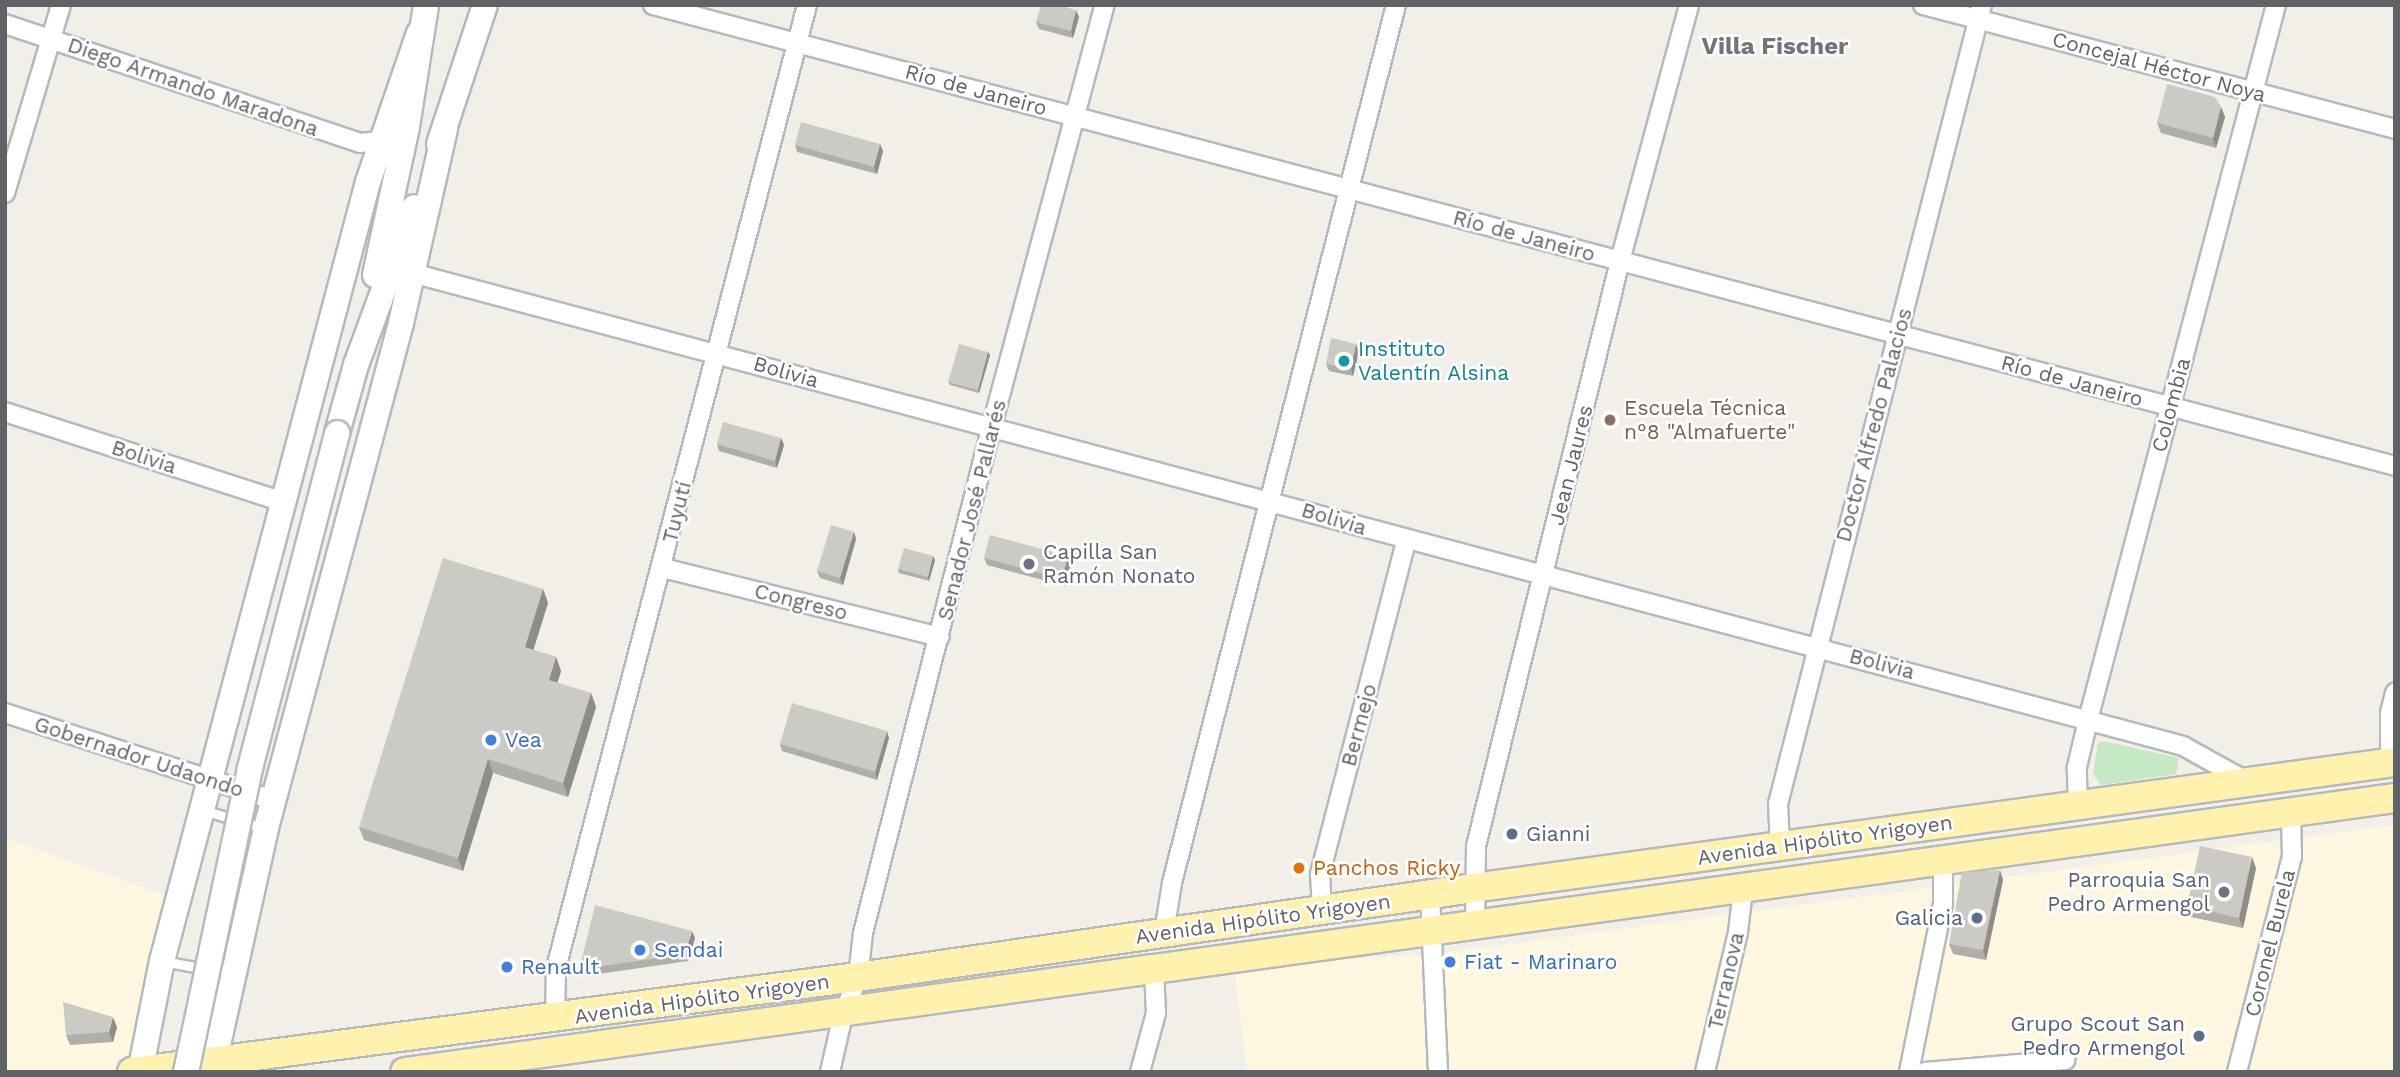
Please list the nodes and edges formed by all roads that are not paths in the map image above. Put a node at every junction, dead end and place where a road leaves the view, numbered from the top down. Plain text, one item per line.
1 (61, 5) edge
2 (426, 5) edge
3 (485, 5) edge
4 (653, 5) edge
5 (807, 5) edge
6 (1105, 5) edge
7 (1396, 5) edge
8 (1689, 5) edge
9 (1923, 5) edge
10 (2276, 5) edge
11 (1980, 12) edge
12 (5, 24) edge
13 (419, 33) junction
14 (50, 40) junction
15 (797, 43) junction
16 (2254, 91) junction
17 (1077, 117) junction
18 (445, 129) junction
19 (2395, 130) edge
20 (380, 141) junction
21 (1348, 189) junction
22 (5, 192) edge
23 (1620, 261) junction
24 (412, 273) junction
25 (1898, 335) junction
26 (718, 352) junction
27 (356, 365) junction
28 (2171, 407) junction
29 (5, 412) edge
30 (991, 429) junction
31 (2395, 466) edge
32 (1269, 500) junction
33 (284, 502) junction
34 (1406, 541) junction
35 (663, 568) junction
36 (1544, 575) junction
37 (940, 637) junction
38 (1817, 646) junction
39 (2395, 693) edge
40 (5, 713) edge
41 (2088, 720) junction
42 (2392, 763) edge
43 (210, 779) junction
44 (2248, 782) junction
45 (2395, 798) edge
46 (273, 800) junction
47 (2078, 805) junction
48 (201, 810) junction
49 (2291, 813) junction
50 (266, 828) junction
51 (1780, 846) junction
52 (1942, 862) junction
53 (1473, 888) junction
54 (1743, 890) junction
55 (1430, 895) junction
56 (1322, 910) junction
57 (1475, 928) junction
58 (1164, 932) junction
59 (1432, 934) junction
60 (162, 961) junction
61 (1154, 970) junction
62 (231, 974) junction
63 (858, 977) junction
64 (843, 1015) junction
65 (555, 1019) junction
66 (2065, 1060) dead end
67 (534, 1063) edge
68 (213, 1067) edge
69 (137, 1071) edge
70 (186, 1072) edge
71 (405, 1072) edge
72 (830, 1072) edge
73 (1140, 1072) edge
74 (1438, 1072) edge
75 (1705, 1072) edge
76 (1909, 1072) edge
77 (1925, 1072) edge
78 (2238, 1072) edge

1 - 14 street
2 - 13 main road
3 - 18 main road
4 - 15 street, Río de Janeiro
5 - 15 street, Tuyutí
6 - 17 street, Senador José Pallarés
7 - 21 street
8 - 23 street, Jean Jaures
9 - 11 street, Concejal Héctor Noya
10 - 16 street, Colombia
11 - 16 street, Concejal Héctor Noya
11 - 25 street, Doctor Alfredo Palacios
12 - 14 street, Diego Armando Maradona
13 - 20 main road
13 - 27 main road
14 - 20 street, Diego Armando Maradona
14 - 22 street
15 - 17 street, Río de Janeiro
15 - 26 street, Tuyutí
16 - 19 street, Concejal Héctor Noya
16 - 28 street, Colombia
17 - 21 street, Río de Janeiro
17 - 30 street, Senador José Pallarés
18 - 24 main road
18 - 27 main road
20 - 33 main road
21 - 23 street, Río de Janeiro
21 - 32 street
23 - 25 street, Río de Janeiro
23 - 36 street, Jean Jaures
24 - 26 street, Bolivia
24 - 46 main road
25 - 28 street, Río de Janeiro
25 - 38 street, Doctor Alfredo Palacios
26 - 30 street, Bolivia
26 - 35 street, Tuyutí
27 - 70 main road, bridge
28 - 31 street, Río de Janeiro
28 - 41 street, Colombia
29 - 33 street, Bolivia
30 - 32 street, Bolivia
30 - 37 street, Senador José Pallarés
32 - 34 street, Bolivia
32 - 58 street
33 - 43 main road
34 - 36 street, Bolivia
34 - 56 street, Bermejo
35 - 37 street, Congreso
35 - 65 street, Tuyutí
36 - 38 street, Bolivia
36 - 53 street, Jean Jaures
37 - 63 street, Senador José Pallarés
38 - 41 street, Bolivia
38 - 51 street, Doctor Alfredo Palacios
39 - 42 street
40 - 43 street, Gobernador Udaondo
41 - 44 street, Bolivia
41 - 47 street, Colombia
42 - 44 main road, Avenida Hipólito Yrigoyen
43 - 46 street, Gobernador Udaondo
43 - 48 main road
44 - 47 main road, Avenida Hipólito Yrigoyen
45 - 49 main road, Avenida Hipólito Yrigoyen
46 - 50 main road
47 - 51 main road, Avenida Hipólito Yrigoyen
48 - 50 lane
48 - 60 main road
49 - 52 main road, Avenida Hipólito Yrigoyen
49 - 78 street, Coronel Burela
50 - 62 main road
51 - 53 main road, Avenida Hipólito Yrigoyen
52 - 54 main road, Avenida Hipólito Yrigoyen
52 - 76 street
53 - 55 main road, Avenida Hipólito Yrigoyen
53 - 57 street, Jean Jaures
54 - 57 main road, Avenida Hipólito Yrigoyen
54 - 75 street, Terranova
55 - 56 main road, Avenida Hipólito Yrigoyen
55 - 59 street
56 - 58 main road, Avenida Hipólito Yrigoyen
57 - 59 main road, Avenida Hipólito Yrigoyen
58 - 63 main road, Avenida Hipólito Yrigoyen
59 - 61 main road, Avenida Hipólito Yrigoyen
59 - 74 street
60 - 62 lane
60 - 69 main road
61 - 64 main road, Avenida Hipólito Yrigoyen
61 - 73 street
62 - 68 main road
63 - 64 street, Senador José Pallarés
63 - 65 main road, Avenida Hipólito Yrigoyen
64 - 67 main road, Avenida Hipólito Yrigoyen
64 - 72 street, Senador José Pallarés
65 - 68 main road, Avenida Hipólito Yrigoyen
66 - 77 street
67 - 71 main road, Avenida Hipólito Yrigoyen
68 - 69 main road, Avenida Hipólito Yrigoyen

